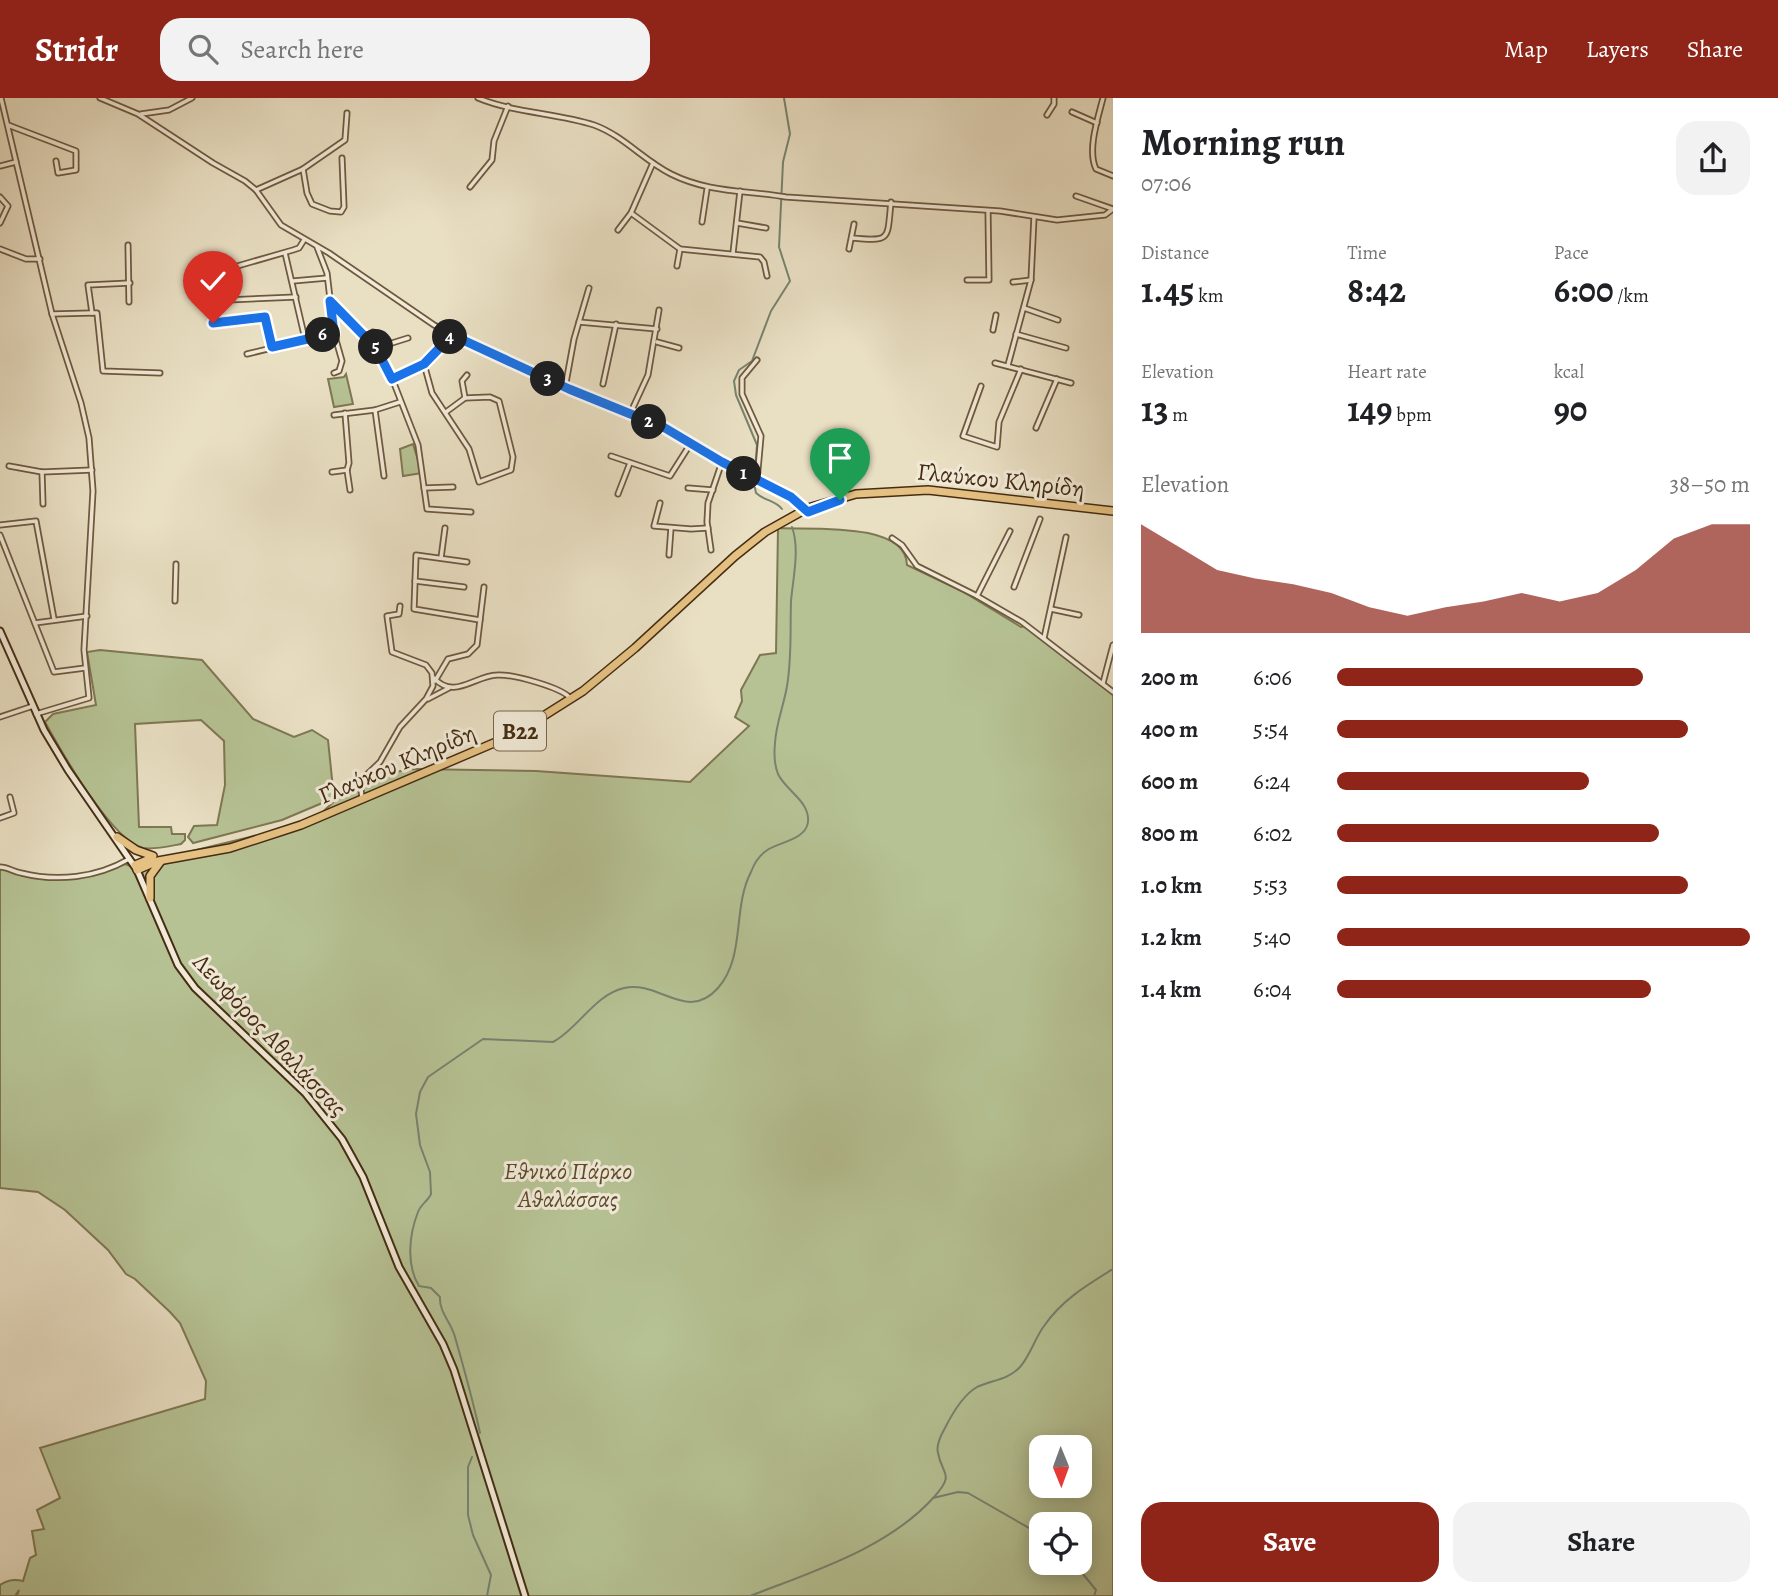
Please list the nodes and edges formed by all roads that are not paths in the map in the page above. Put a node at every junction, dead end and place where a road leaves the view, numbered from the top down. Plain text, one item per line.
1 (1, 98) edge
2 (100, 98) edge
3 (192, 98) edge
4 (478, 98) edge
5 (1054, 98) edge
6 (1103, 98) edge
7 (508, 106) junction
8 (1072, 112) dead end
9 (347, 113) dead end
10 (138, 114) junction
11 (1047, 115) dead end
12 (1097, 123) junction
13 (8, 125) junction
14 (342, 158) dead end
15 (56, 160) dead end
16 (16, 162) junction
17 (653, 163) junction
18 (0, 166) edge
19 (303, 169) junction
20 (1113, 176) edge
21 (470, 187) dead end
22 (707, 189) junction
23 (256, 190) junction
24 (740, 191) junction
25 (1076, 196) dead end
26 (0, 197) edge
27 (891, 202) junction
28 (1113, 209) edge
29 (988, 211) junction
30 (631, 213) junction
31 (1034, 217) junction
32 (702, 222) dead end
33 (0, 223) edge
34 (737, 223) junction
35 (854, 224) dead end
36 (766, 228) dead end
37 (618, 230) dead end
38 (852, 239) junction
39 (304, 240) junction
40 (128, 245) dead end
41 (317, 247) junction
42 (0, 249) edge
43 (680, 249) junction
44 (849, 249) dead end
45 (285, 253) junction
46 (733, 253) junction
47 (40, 259) junction
48 (234, 267) dead end
49 (677, 267) dead end
50 (767, 276) dead end
51 (327, 278) junction
52 (967, 280) dead end
53 (1031, 280) junction
54 (293, 281) junction
55 (1013, 282) dead end
56 (130, 283) junction
57 (589, 288) dead end
58 (296, 297) junction
59 (204, 301) dead end
60 (330, 301) junction
61 (130, 302) dead end
62 (1023, 307) junction
63 (659, 310) dead end
64 (92, 313) junction
65 (52, 314) junction
66 (996, 315) dead end
67 (1059, 320) dead end
68 (579, 322) junction
69 (213, 323) dead end
70 (616, 324) junction
71 (658, 330) junction
72 (993, 330) dead end
73 (373, 332) dead end
74 (334, 333) junction
75 (1016, 334) junction
76 (452, 335) junction
77 (408, 338) dead end
78 (305, 339) junction
79 (656, 342) junction
80 (272, 347) junction
81 (376, 348) junction
82 (679, 348) dead end
83 (1066, 348) dead end
84 (247, 354) dead end
85 (757, 360) dead end
86 (995, 363) dead end
87 (424, 364) junction
88 (1008, 365) junction
89 (1021, 369) junction
90 (160, 373) dead end
91 (334, 373) dead end
92 (467, 375) dead end
93 (392, 379) junction
94 (1056, 379) junction
95 (1071, 383) dead end
96 (603, 384) dead end
97 (981, 386) dead end
98 (565, 388) junction
99 (465, 398) junction
100 (400, 402) junction
101 (374, 410) junction
102 (446, 412) junction
103 (345, 413) junction
104 (629, 414) junction
105 (334, 415) dead end
106 (1036, 428) dead end
107 (691, 443) junction
108 (611, 456) dead end
109 (722, 462) junction
110 (630, 463) junction
111 (9, 466) dead end
112 (92, 470) junction
113 (347, 470) junction
114 (42, 472) junction
115 (332, 472) dead end
116 (384, 476) dead end
117 (757, 480) junction
118 (453, 487) dead end
119 (424, 488) junction
120 (688, 488) dead end
121 (350, 490) dead end
122 (713, 490) junction
123 (618, 494) dead end
124 (660, 503) dead end
125 (43, 504) dead end
126 (806, 510) junction
127 (1113, 511) edge
128 (471, 512) dead end
129 (1040, 519) dead end
130 (0, 525) edge
131 (708, 527) junction
132 (445, 528) dead end
133 (671, 528) junction
134 (1010, 531) dead end
135 (0, 535) edge
136 (1066, 537) dead end
137 (892, 538) dead end
138 (711, 550) dead end
139 (669, 555) dead end
140 (442, 558) junction
141 (467, 562) dead end
142 (176, 564) dead end
143 (415, 581) junction
144 (464, 587) dead end
145 (484, 587) dead end
146 (1014, 587) dead end
147 (977, 596) junction
148 (175, 601) dead end
149 (400, 606) dead end
150 (1051, 609) junction
151 (1079, 615) dead end
152 (87, 616) junction
153 (54, 619) junction
154 (480, 620) junction
155 (35, 623) junction
156 (0, 631) edge
157 (1044, 638) junction
158 (1113, 645) edge
159 (85, 668) junction
160 (435, 678) junction
161 (1103, 684) junction
162 (451, 688) junction
163 (1113, 692) edge
164 (571, 699) junction
165 (423, 702) junction
166 (33, 706) junction
167 (36, 714) junction
168 (0, 717) edge
169 (10, 797) dead end
170 (363, 800) junction
171 (0, 818) edge
172 (117, 837) junction
173 (162, 858) junction
174 (134, 864) junction
175 (0, 867) edge
176 (150, 898) junction
177 (525, 1596) edge

1 - 13 street
2 - 10 street
3 - 10 street
4 - 7 street
5 - 11 street
6 - 12 street
7 - 17 street
7 - 21 street
8 - 12 street
9 - 19 street
10 - 23 street
12 - 20 street
13 - 15 street
13 - 16 street
14 - 19 street
16 - 18 street
16 - 47 street
17 - 22 street
17 - 30 street
19 - 23 street
22 - 24 street
22 - 32 street
23 - 39 street
24 - 27 street
24 - 34 street
25 - 28 street
26 - 33 street
27 - 29 street
27 - 38 street
28 - 31 street
29 - 31 street
29 - 52 street
30 - 37 street
30 - 43 street
31 - 53 street
34 - 36 street
34 - 46 street
35 - 38 street
38 - 44 street
39 - 41 street
39 - 45 street
40 - 56 street
41 - 51 street
41 - 76 street
42 - 47 street
43 - 46 street
43 - 49 street
45 - 48 street
45 - 54 street
46 - 50 street
47 - 65 street
51 - 54 street
51 - 60 street
53 - 55 street
53 - 62 street
54 - 58 street
56 - 61 street
56 - 64 street
57 - 68 street
58 - 59 street
58 - 78 street
60 - 74 street
60 - 81 street
62 - 67 street
62 - 75 street
63 - 71 street
64 - 65 street
64 - 90 street
65 - 112 street
66 - 72 street
68 - 70 street
68 - 98 street
69 - 80 street
70 - 71 street
70 - 96 street
71 - 79 street
73 - 81 street
74 - 78 street
74 - 91 street
75 - 83 street
75 - 88 street
76 - 87 street
76 - 98 street
77 - 81 street
78 - 80 street
79 - 82 street
79 - 104 street
80 - 84 street
81 - 93 street
85 - 117 street
86 - 88 street
87 - 93 street
87 - 102 street
88 - 89 street
89 - 94 street
89 - 97 street
92 - 99 street
93 - 100 street
94 - 95 street
94 - 106 street
98 - 104 street
99 - 102 street
99 - 102 street
100 - 101 street
100 - 119 street
101 - 103 street
101 - 116 street
103 - 105 street
103 - 113 street
104 - 107 street
107 - 109 street
107 - 110 street
108 - 110 street
109 - 117 street
109 - 122 street
110 - 123 street
111 - 114 street
112 - 114 street
112 - 152 street
113 - 115 street
113 - 121 street
114 - 125 street
117 - 126 street
118 - 119 street
119 - 128 street
120 - 122 street
122 - 131 street
124 - 133 street
126 - 127 main road, Γλαύκου Κληρίδη / B22
126 - 164 main road, Γλαύκου Κληρίδη / B22
129 - 146 street
130 - 153 street
131 - 133 street
131 - 138 street
132 - 140 street
133 - 139 street
134 - 147 street
135 - 155 street
136 - 150 street
137 - 147 street
140 - 141 street
140 - 143 street
142 - 148 street
143 - 144 street
143 - 154 street
145 - 154 street
147 - 157 street
149 - 160 street
150 - 151 street
150 - 157 street
152 - 153 street
152 - 159 street
153 - 155 street
154 - 160 street
155 - 159 street
156 - 166 main road, Λεωφόρος Αθαλάσσας
157 - 161 street
158 - 161 street
159 - 167 street
160 - 162 street
160 - 165 street
161 - 163 street
162 - 164 street
162 - 165 street
164 - 170 main road, Γλαύκου Κληρίδη / B22
165 - 170 street
166 - 167 main road, Λεωφόρος Αθαλάσσας
166 - 168 street
167 - 172 main road, Λεωφόρος Αθαλάσσας
169 - 171 street
170 - 173 main road, Γλαύκου Κληρίδη / B22
172 - 173 main road
172 - 174 main road, Λεωφόρος Αθαλάσσας
173 - 174 main road, Γλαύκου Κληρίδη / B22
173 - 176 main road
174 - 175 street
174 - 176 main road, Λεωφόρος Αθαλάσσας
176 - 177 main road, Λεωφόρος Αθαλάσσας

